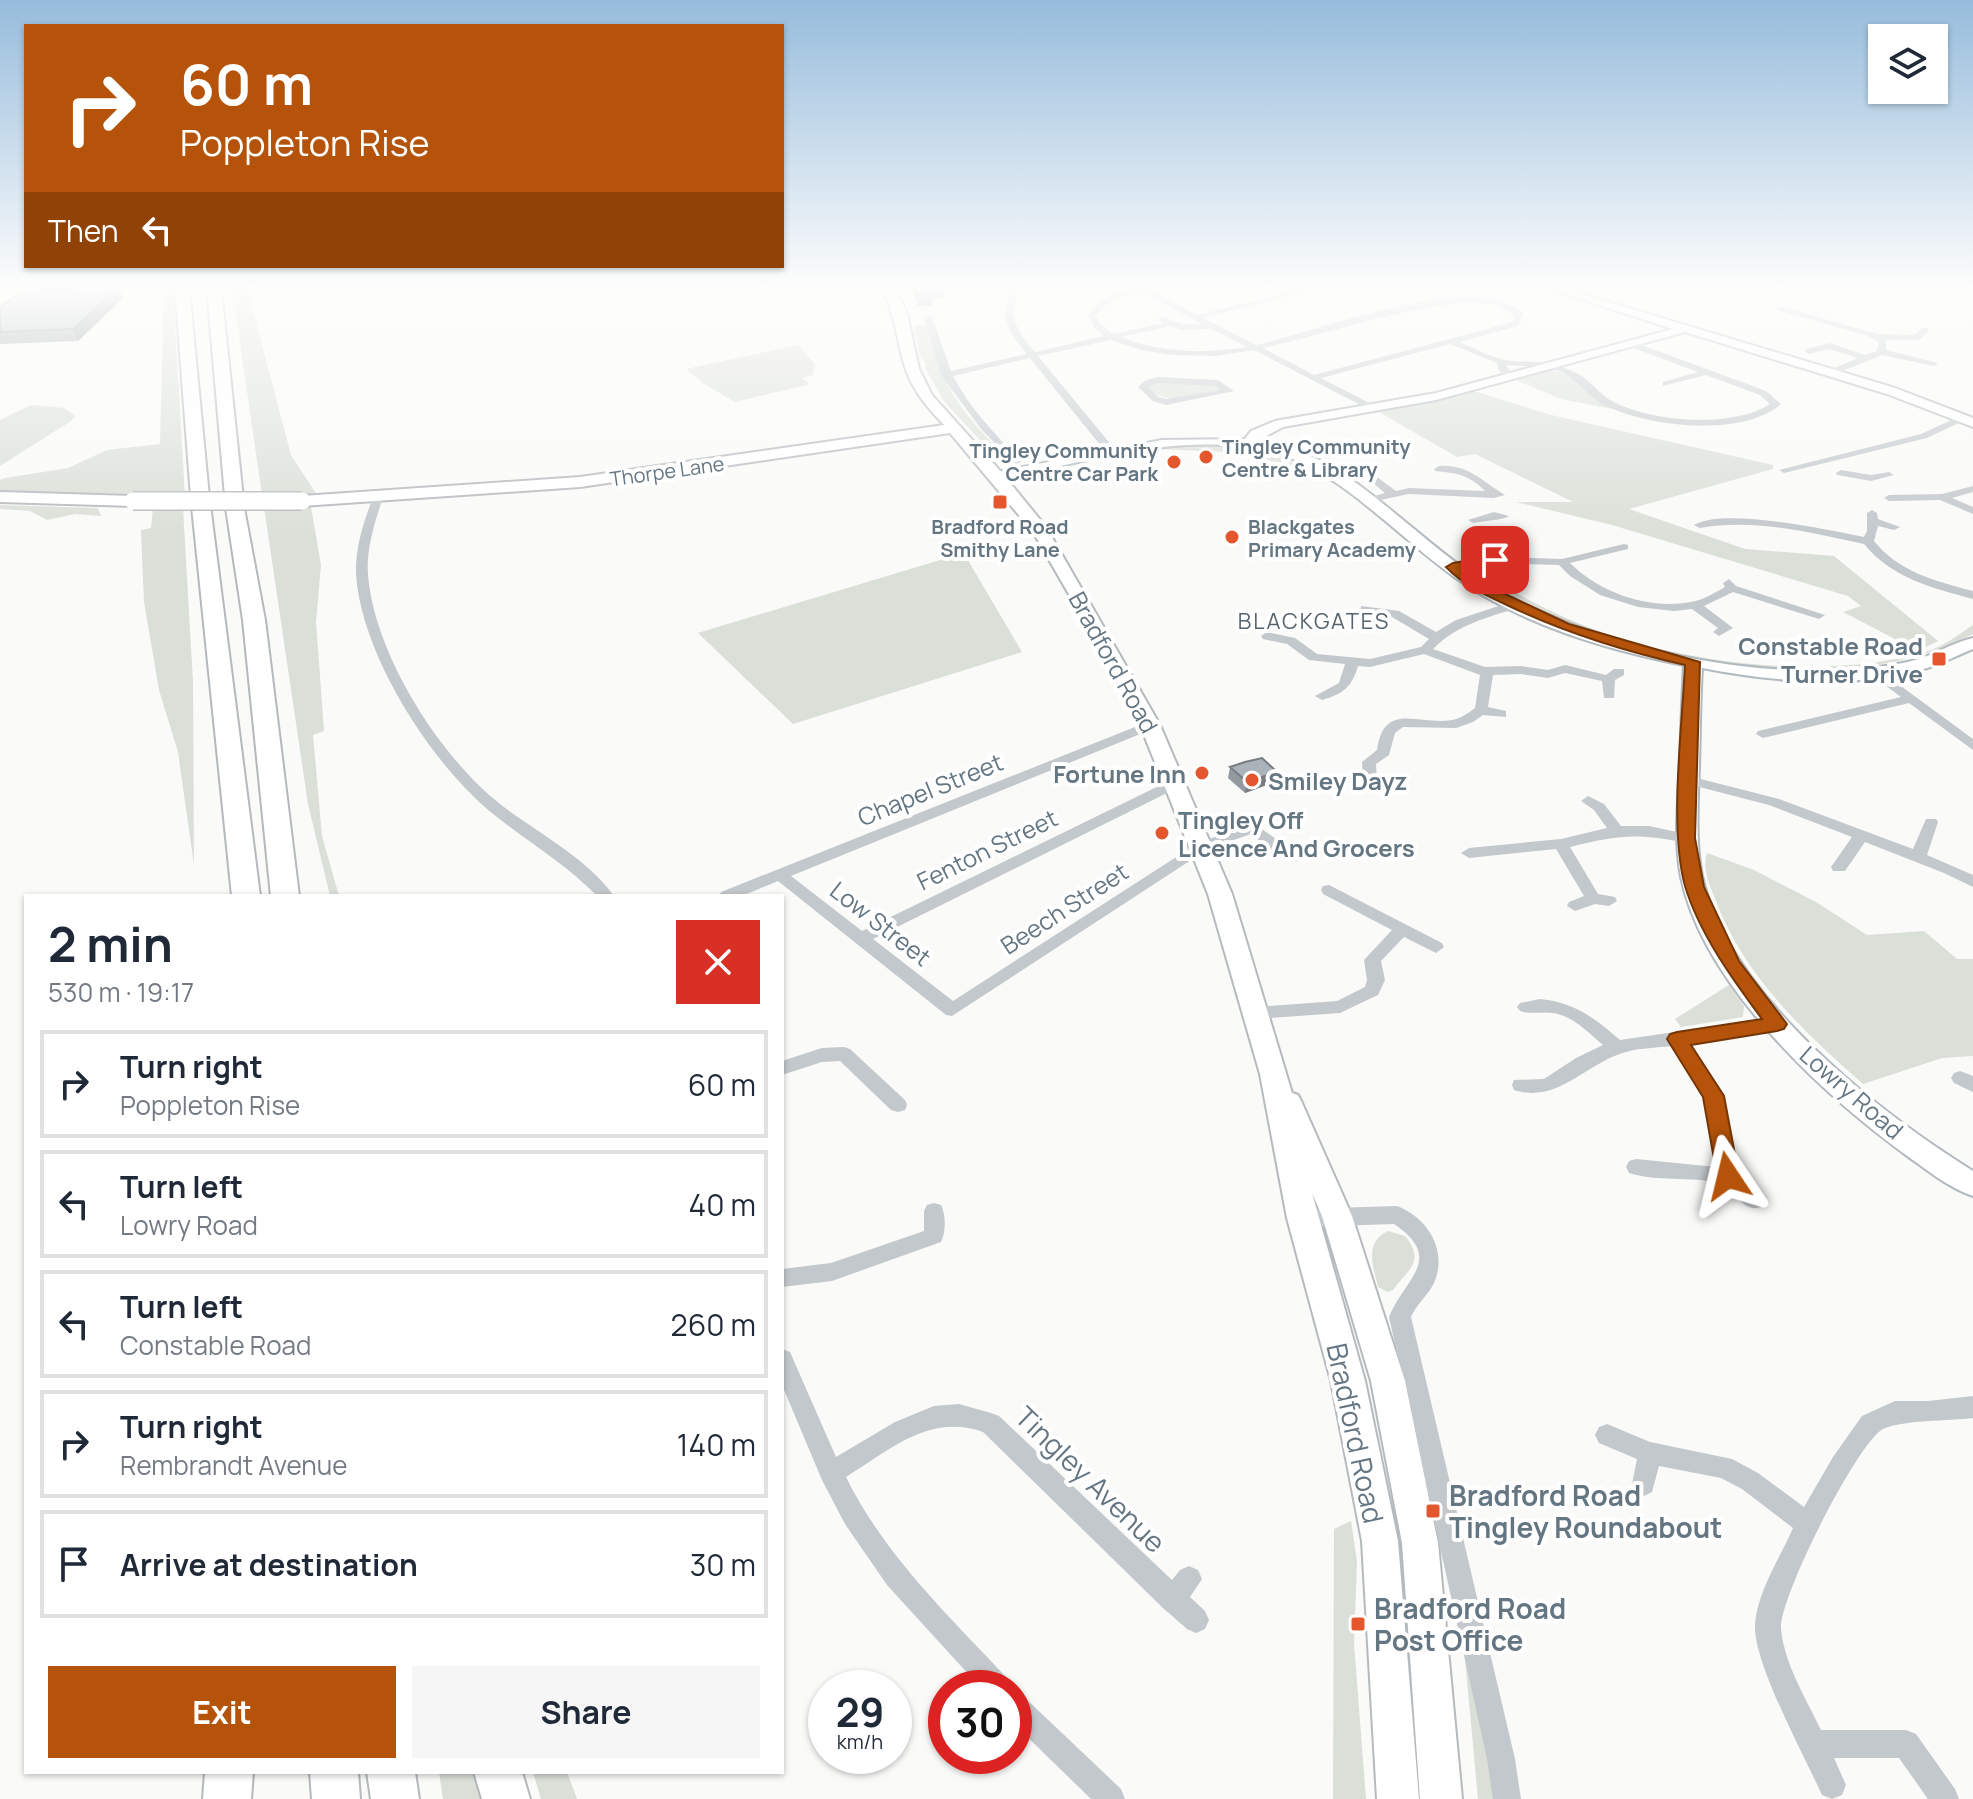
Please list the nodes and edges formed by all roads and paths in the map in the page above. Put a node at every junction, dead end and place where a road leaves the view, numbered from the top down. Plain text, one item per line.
1 (189, 372) edge
2 (222, 372) edge
3 (913, 372) edge
4 (945, 372) edge
5 (959, 372) edge
6 (1048, 372) edge
7 (1174, 372) edge
8 (1301, 372) edge
9 (1335, 372) edge
10 (1503, 372) edge
11 (1527, 372) edge
12 (1564, 372) edge
13 (1707, 372) joint
14 (1827, 372) edge
15 (1830, 373) joint
16 (946, 375) junction
17 (1509, 377) junction
18 (1312, 378) junction
19 (1654, 379) dead end
20 (1172, 380) junction
21 (926, 397) junction
22 (1374, 409) junction
23 (1966, 417) edge
24 (955, 428) junction
25 (918, 435) junction
26 (1250, 442) junction
27 (970, 445) junction
28 (1113, 454) junction
29 (1030, 465) junction
30 (1439, 469) dead end
31 (1784, 470) dead end
32 (1366, 472) dead end
33 (1841, 473) dead end
34 (1889, 475) dead end
35 (997, 476) junction
36 (1871, 478) junction
37 (1973, 489) edge
38 (1392, 493) junction
39 (1493, 494) junction
40 (1012, 495) junction
41 (0, 497) edge
42 (378, 497) junction
43 (1942, 497) junction
44 (1889, 498) dead end
45 (1907, 498) junction
46 (1366, 500) junction
47 (1973, 511) edge
48 (1473, 520) dead end
49 (1700, 525) dead end
50 (1894, 527) dead end
51 (1868, 541) junction
52 (1624, 547) dead end
53 (1562, 562) junction
54 (1453, 567) junction
55 (1973, 595) edge
56 (1514, 605) junction
57 (1694, 605) junction
58 (1361, 609) dead end
59 (1824, 629) dead end
60 (1266, 632) dead end
61 (1719, 632) dead end
62 (1437, 638) junction
63 (1973, 643) edge
64 (1425, 650) junction
65 (1693, 662) junction
66 (1352, 663) junction
67 (1484, 671) junction
68 (1875, 671) junction
69 (1609, 695) dead end
70 (1322, 696) dead end
71 (1910, 699) junction
72 (1481, 710) junction
73 (1501, 714) dead end
74 (1787, 714) dead end
75 (1150, 725) junction
76 (1805, 726) junction
77 (1763, 734) dead end
78 (1973, 746) edge
79 (1689, 780) junction
80 (1370, 781) dead end
81 (1176, 783) junction
82 (1588, 801) dead end
83 (1931, 822) dead end
84 (1617, 831) junction
85 (1506, 833) dead end
86 (1861, 836) junction
87 (1686, 838) junction
88 (1561, 844) junction
89 (1203, 846) junction
90 (1517, 847) junction
91 (1469, 853) dead end
92 (1291, 857) dead end
93 (1918, 858) junction
94 (1839, 867) dead end
95 (780, 875) junction
96 (1973, 882) edge
97 (1329, 890) dead end
98 (246, 894) edge
99 (285, 894) edge
100 (604, 894) edge
101 (732, 894) edge
102 (1575, 906) dead end
103 (1402, 930) junction
104 (861, 938) junction
105 (1436, 947) dead end
106 (1526, 1007) dead end
107 (952, 1010) joint
108 (1256, 1013) junction
109 (1777, 1024) junction
110 (849, 1039) dead end
111 (1677, 1039) junction
112 (1617, 1047) junction
113 (838, 1055) junction
114 (784, 1067) edge
115 (1521, 1085) dead end
116 (898, 1105) dead end
117 (1636, 1167) dead end
118 (1728, 1176) junction
119 (1973, 1185) edge
120 (1754, 1201) dead end
121 (934, 1211) dead end
122 (1319, 1217) junction
123 (784, 1278) edge
124 (784, 1364) edge
125 (1973, 1407) edge
126 (1607, 1435) dead end
127 (1650, 1453) junction
128 (831, 1473) junction
129 (1644, 1484) dead end
130 (1808, 1524) junction
131 (1189, 1579) dead end
132 (1172, 1599) junction
133 (1196, 1620) dead end
134 (983, 1670) edge
135 (1032, 1722) edge
136 (1812, 1744) junction
137 (229, 1774) edge
138 (334, 1774) edge
139 (391, 1774) edge
140 (499, 1774) edge
141 (1832, 1785) dead end
142 (227, 1799) edge
143 (336, 1799) edge
144 (395, 1799) edge
145 (506, 1799) edge
146 (1111, 1799) edge
147 (1398, 1799) edge
148 (1441, 1799) edge
149 (1507, 1799) edge
150 (1945, 1799) edge

1 - 98 highway
2 - 99 highway
3 - 21 main road, Bradford Road
4 - 16 street
5 - 16 street
6 - 28 street
7 - 20 street
8 - 18 street
9 - 18 street
10 - 17 street
11 - 17 street
12 - 13 street
13 - 19 street
14 - 15 street
15 - 23 street
16 - 29 street
17 - 22 street
18 - 22 street
20 - 20 street
21 - 24 main road, Bradford Road
21 - 25 main road
22 - 26 street
23 - 31 street
24 - 25 main road, Thorpe Lane
24 - 27 main road, Bradford Road
25 - 27 main road
25 - 42 main road, Thorpe Lane
26 - 28 street
26 - 46 street
27 - 35 main road, Bradford Road
28 - 29 street
29 - 35 street
29 - 40 street
30 - 39 street
32 - 38 street
33 - 36 street
34 - 36 street
35 - 40 main road, Bradford Road
36 - 45 street
37 - 43 street
38 - 39 street
38 - 46 street
39 - 48 street
40 - 75 main road, Bradford Road
41 - 42 main road, Thorpe Lane, bridge
42 - 100 street
43 - 45 street
43 - 47 street
44 - 45 street
46 - 54 street
49 - 51 street
50 - 51 street
51 - 55 street
52 - 53 street
53 - 54 street
53 - 57 street
54 - 56 street
56 - 62 street
56 - 65 street
57 - 59 street
57 - 61 street
58 - 62 street
60 - 66 street
62 - 64 street
63 - 68 street
64 - 66 street
64 - 67 street
65 - 68 street
65 - 79 street, Lowry Road
66 - 70 street
67 - 69 street
67 - 72 street
68 - 71 street
71 - 76 street
71 - 78 street
72 - 73 street
72 - 80 street
74 - 76 street
75 - 81 main road, Bradford Road
75 - 95 street, Chapel Street
76 - 77 street
79 - 86 street
79 - 87 street, Lowry Road
81 - 89 main road, Bradford Road
81 - 104 street, Fenton Street
82 - 84 street
83 - 93 street
84 - 87 street
84 - 88 street
85 - 90 street
86 - 93 street
86 - 94 street
87 - 109 street, Lowry Road
88 - 90 street
88 - 102 street
89 - 92 street, Beech Street
89 - 107 street, Beech Street
89 - 108 main road, Bradford Road
90 - 91 street
93 - 96 street
95 - 101 street, Chapel Street
95 - 104 street, Low Street
97 - 103 street
103 - 105 street
103 - 108 street
104 - 107 street, Low Street
106 - 112 street
108 - 122 main road, Bradford Road
109 - 111 street
109 - 119 street, Lowry Road
110 - 113 street
111 - 112 street
111 - 118 street
112 - 115 street
113 - 114 street
113 - 116 street
117 - 118 street
118 - 120 street
121 - 123 street
122 - 147 main road, Bradford Road
122 - 148 main road, Bradford Road
122 - 149 street
124 - 128 street
125 - 130 street
126 - 127 street
127 - 129 street
127 - 130 street
128 - 132 street, Tingley Avenue
128 - 134 street
130 - 136 street
131 - 132 street
132 - 133 street, Tingley Avenue
135 - 146 street
136 - 141 street
136 - 150 street
137 - 142 highway
138 - 143 highway
139 - 144 highway
140 - 145 highway

